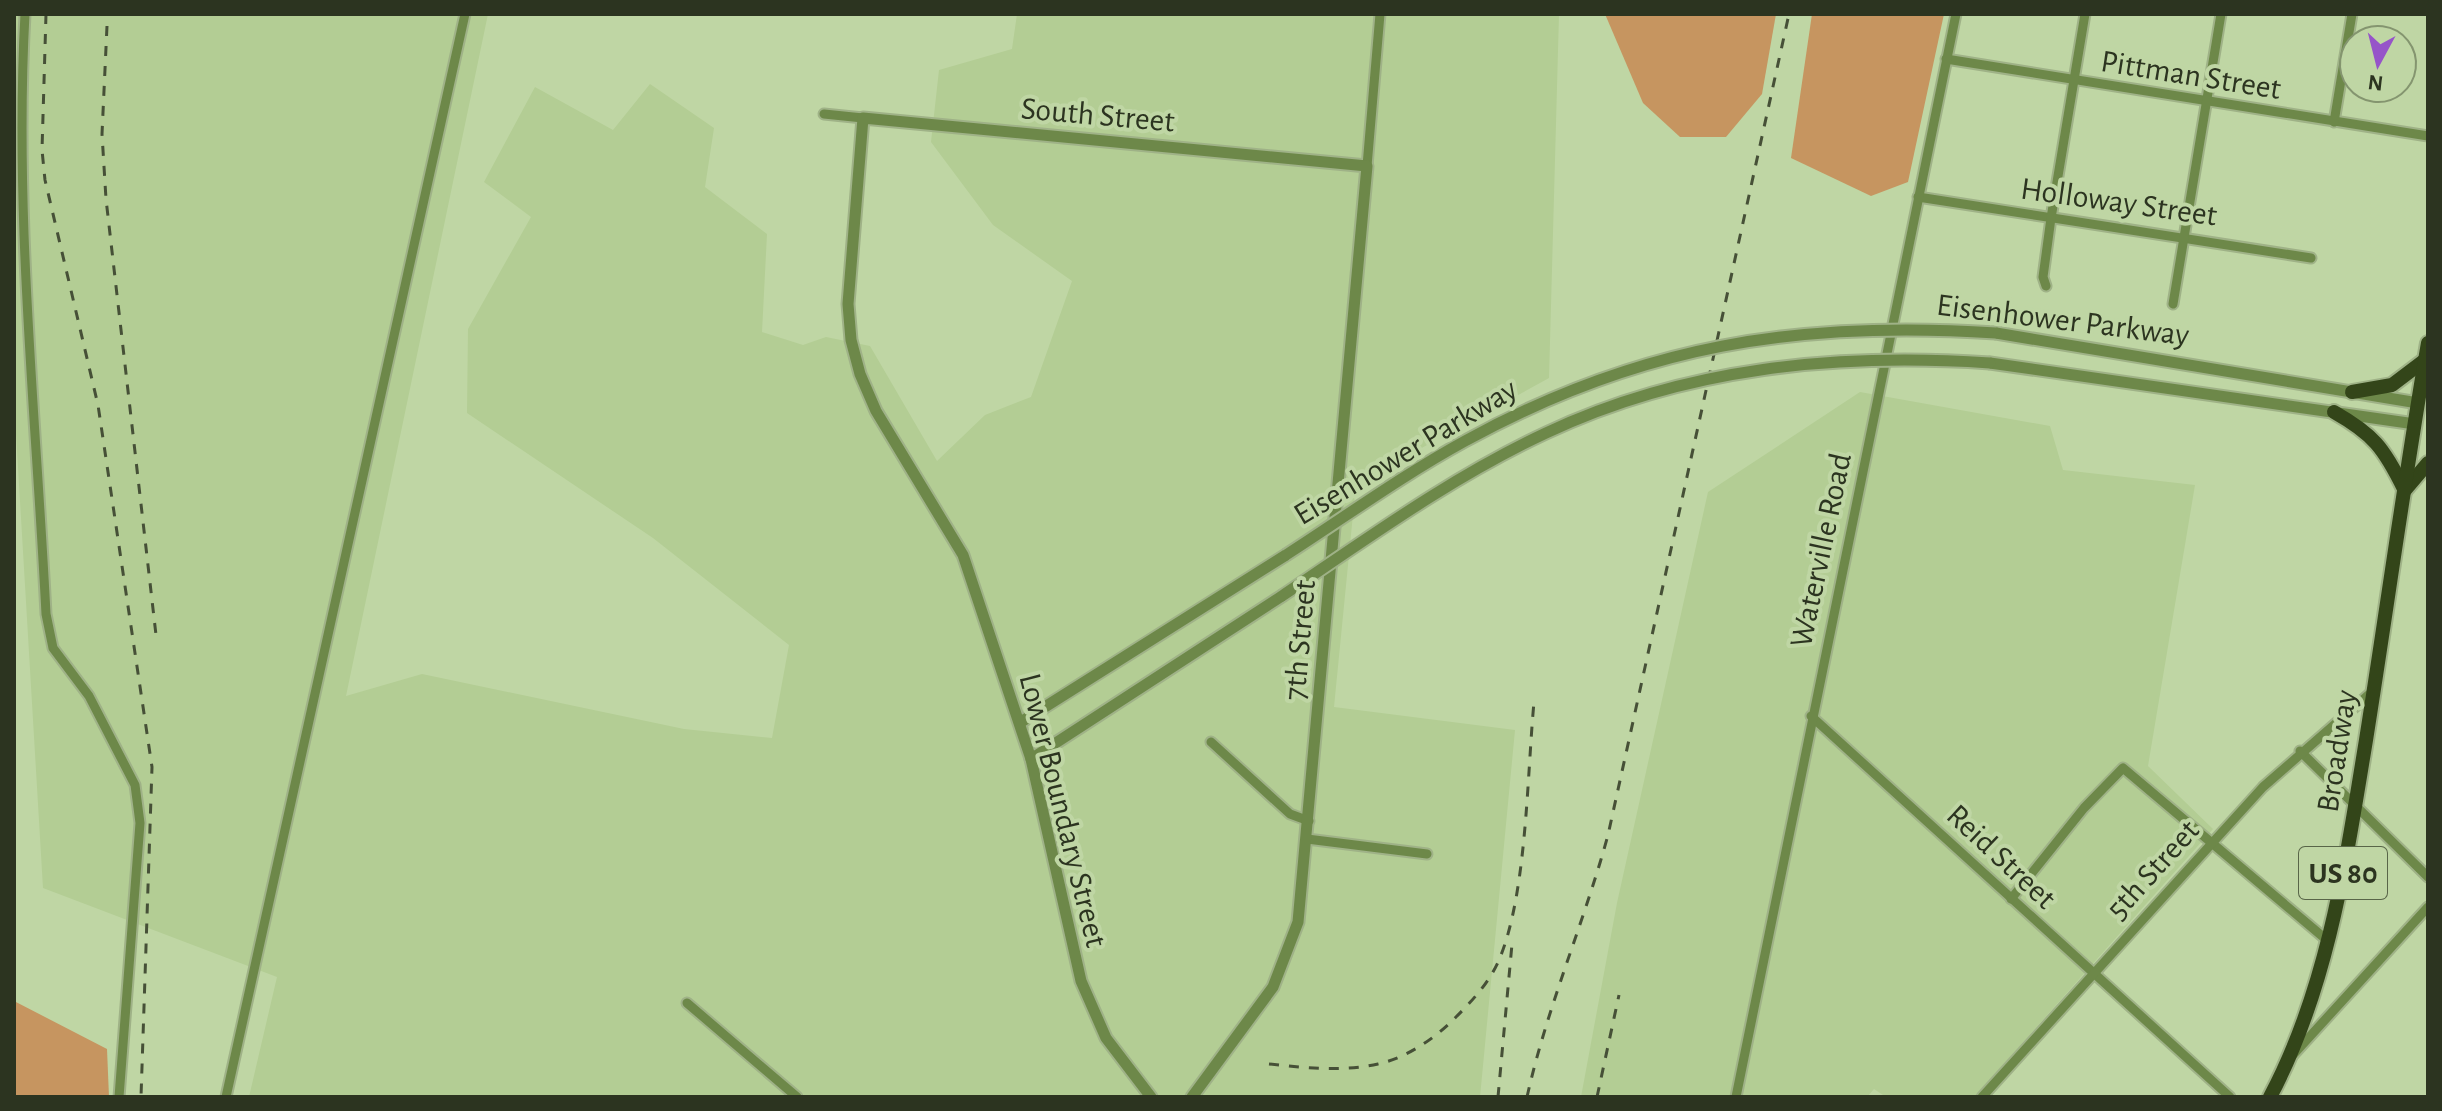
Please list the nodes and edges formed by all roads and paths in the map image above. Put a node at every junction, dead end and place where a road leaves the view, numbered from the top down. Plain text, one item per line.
1 (25, 14) edge
2 (465, 14) edge
3 (1380, 14) edge
4 (1956, 14) edge
5 (2085, 14) edge
6 (2221, 14) edge
7 (2352, 14) edge
8 (1946, 59) junction
9 (2075, 82) junction
10 (2206, 102) junction
11 (824, 114) dead end
12 (863, 118) junction
13 (2334, 122) junction
14 (2428, 136) edge
15 (1367, 166) junction
16 (1918, 197) junction
17 (2051, 218) junction
18 (2182, 239) junction
19 (2311, 258) dead end
20 (2046, 286) dead end
21 (2173, 304) dead end
22 (2428, 343) edge
23 (2426, 364) edge
24 (2352, 392) junction
25 (2423, 404) edge
26 (2334, 412) junction
27 (2421, 424) edge
28 (2428, 463) edge
29 (2405, 491) junction
30 (2374, 689) junction
31 (1811, 716) junction
32 (1021, 722) junction
33 (1211, 742) dead end
34 (2300, 751) junction
35 (1031, 759) junction
36 (2355, 807) junction
37 (1309, 821) junction
38 (1307, 839) junction
39 (2211, 842) junction
40 (1427, 854) dead end
41 (2428, 876) edge
42 (2011, 899) junction
43 (2428, 907) edge
44 (2328, 941) junction
45 (2091, 974) junction
46 (687, 1003) dead end
47 (2290, 1059) junction
48 (119, 1097) edge
49 (226, 1097) edge
50 (797, 1097) edge
51 (1151, 1097) edge
52 (1192, 1097) edge
53 (1736, 1097) edge
54 (1982, 1097) edge
55 (2230, 1097) edge
56 (2270, 1097) edge

1 - 48 street
2 - 49 street
3 - 15 street, 7th Street
4 - 8 street, Waterville Road
5 - 9 street
6 - 10 street
7 - 13 street
8 - 9 street, Pittman Street
8 - 16 street, Waterville Road
9 - 10 street, Pittman Street
9 - 17 street
10 - 13 street, Pittman Street
10 - 18 street
11 - 12 street, South Street
12 - 15 street, South Street
12 - 32 street, Lower Boundary Street
13 - 14 street, Pittman Street
15 - 37 street, 7th Street
16 - 17 street, Holloway Street
16 - 31 street, Waterville Road
17 - 18 street, Holloway Street
17 - 20 street
18 - 19 street, Holloway Street
18 - 21 street
22 - 23 main road
23 - 24 main road
23 - 25 main road
24 - 25 street, Eisenhower Parkway
24 - 32 street, Eisenhower Parkway, bridge
25 - 27 main road, US 80
26 - 27 street, Eisenhower Parkway
26 - 29 main road
26 - 35 street, Eisenhower Parkway, bridge
27 - 29 main road, US 80
28 - 29 main road
29 - 30 main road, Broadway / US 80
30 - 34 street, 5th Street
30 - 36 main road, Broadway / US 80
31 - 42 street, Reid Street
31 - 53 street, Waterville Road
32 - 35 street, Lower Boundary Street
33 - 37 street
34 - 36 street
34 - 39 street, 5th Street
35 - 51 street, Lower Boundary Street
36 - 41 street
36 - 44 main road, Broadway / US 80
37 - 38 street, 7th Street
38 - 40 street
38 - 52 street, 7th Street
39 - 42 street
39 - 44 street
39 - 45 street, 5th Street
42 - 45 street, Reid Street
43 - 47 street
44 - 47 main road, Broadway / US 80
45 - 54 street, 5th Street
45 - 55 street, Reid Street
46 - 50 street
47 - 56 main road, Broadway / US 80

